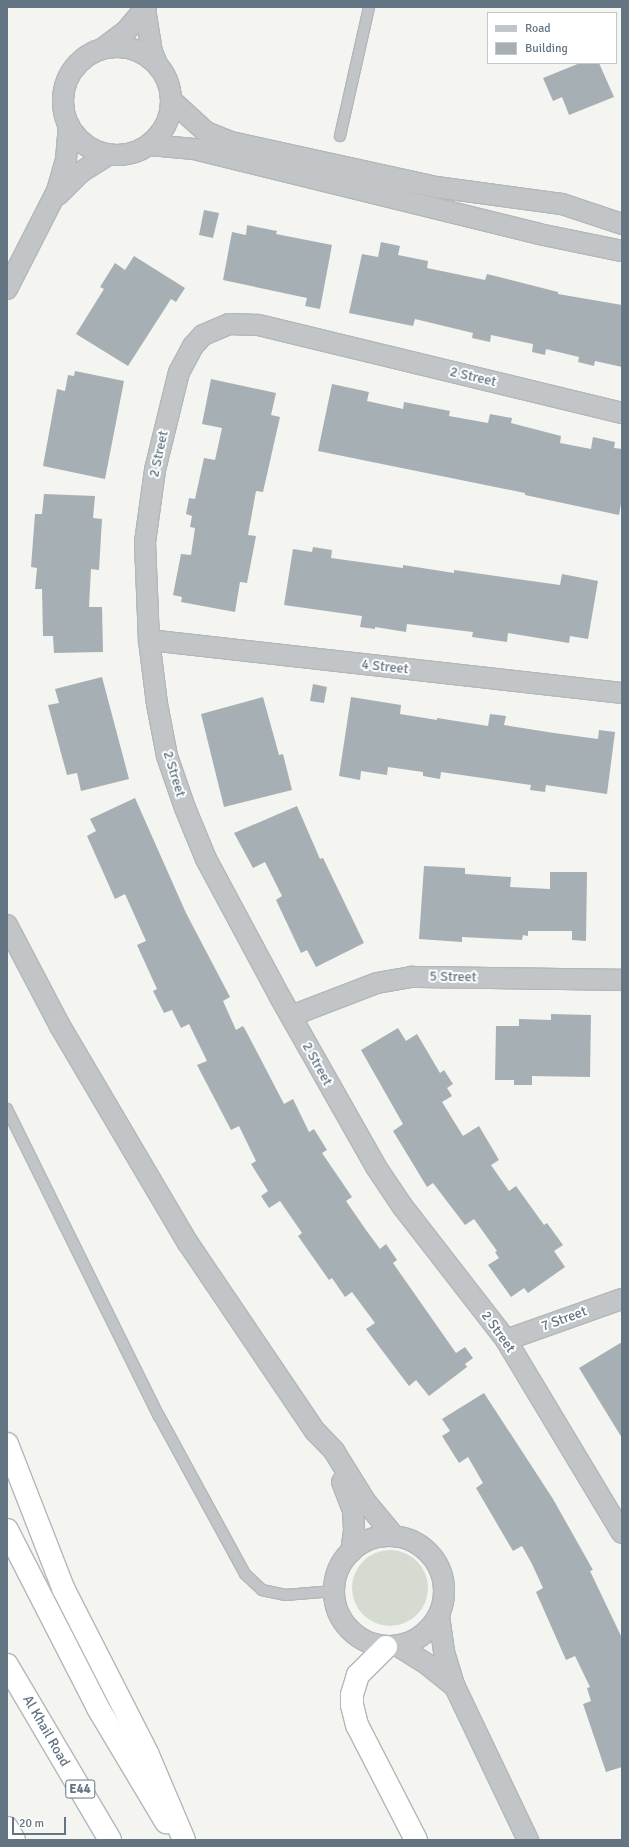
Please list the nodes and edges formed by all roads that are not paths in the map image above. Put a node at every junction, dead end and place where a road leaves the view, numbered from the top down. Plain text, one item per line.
1 (369, 7) edge
2 (146, 8) edge
3 (102, 49) junction
4 (157, 64) junction
5 (171, 100) junction
6 (68, 125) junction
7 (340, 136) dead end
8 (150, 145) junction
9 (108, 155) junction
10 (562, 204) junction
11 (50, 206) junction
12 (622, 224) edge
13 (555, 237) junction
14 (622, 251) edge
15 (7, 290) edge
16 (622, 412) edge
17 (149, 640) junction
18 (622, 693) edge
19 (7, 925) edge
20 (622, 980) edge
21 (290, 1016) junction
22 (7, 1109) edge
23 (622, 1298) edge
24 (506, 1340) junction
25 (315, 1432) junction
26 (7, 1444) edge
27 (7, 1531) edge
28 (622, 1533) edge
29 (394, 1536) junction
30 (351, 1552) junction
31 (334, 1591) junction
32 (439, 1616) junction
33 (392, 1646) junction
34 (7, 1665) edge
35 (455, 1687) junction
36 (7, 1828) edge
37 (14, 1840) edge
38 (110, 1840) edge
39 (178, 1840) edge
40 (184, 1840) edge
41 (416, 1840) edge
42 (528, 1840) edge

1 - 7 lane
2 - 3 street
2 - 4 street
3 - 4 street
3 - 6 street
4 - 5 street
5 - 8 street
5 - 10 street
6 - 9 street
6 - 11 street
8 - 9 street
8 - 13 street
9 - 11 street
10 - 12 street
10 - 13 street
11 - 15 street
13 - 14 street
16 - 17 street, 2 Street
17 - 18 street, 4 Street
17 - 21 street, 2 Street
19 - 25 street
20 - 21 street, 5 Street
21 - 24 street, 2 Street
22 - 31 lane
23 - 24 street, 7 Street
24 - 28 street, 2 Street
25 - 29 street
25 - 30 street
26 - 40 highway
27 - 39 highway
29 - 30 street
29 - 32 street
30 - 31 street
31 - 33 street
32 - 33 street
32 - 35 street
33 - 35 street
33 - 41 highway
34 - 38 highway, Al Khail Road / E44
35 - 42 street
36 - 37 highway

